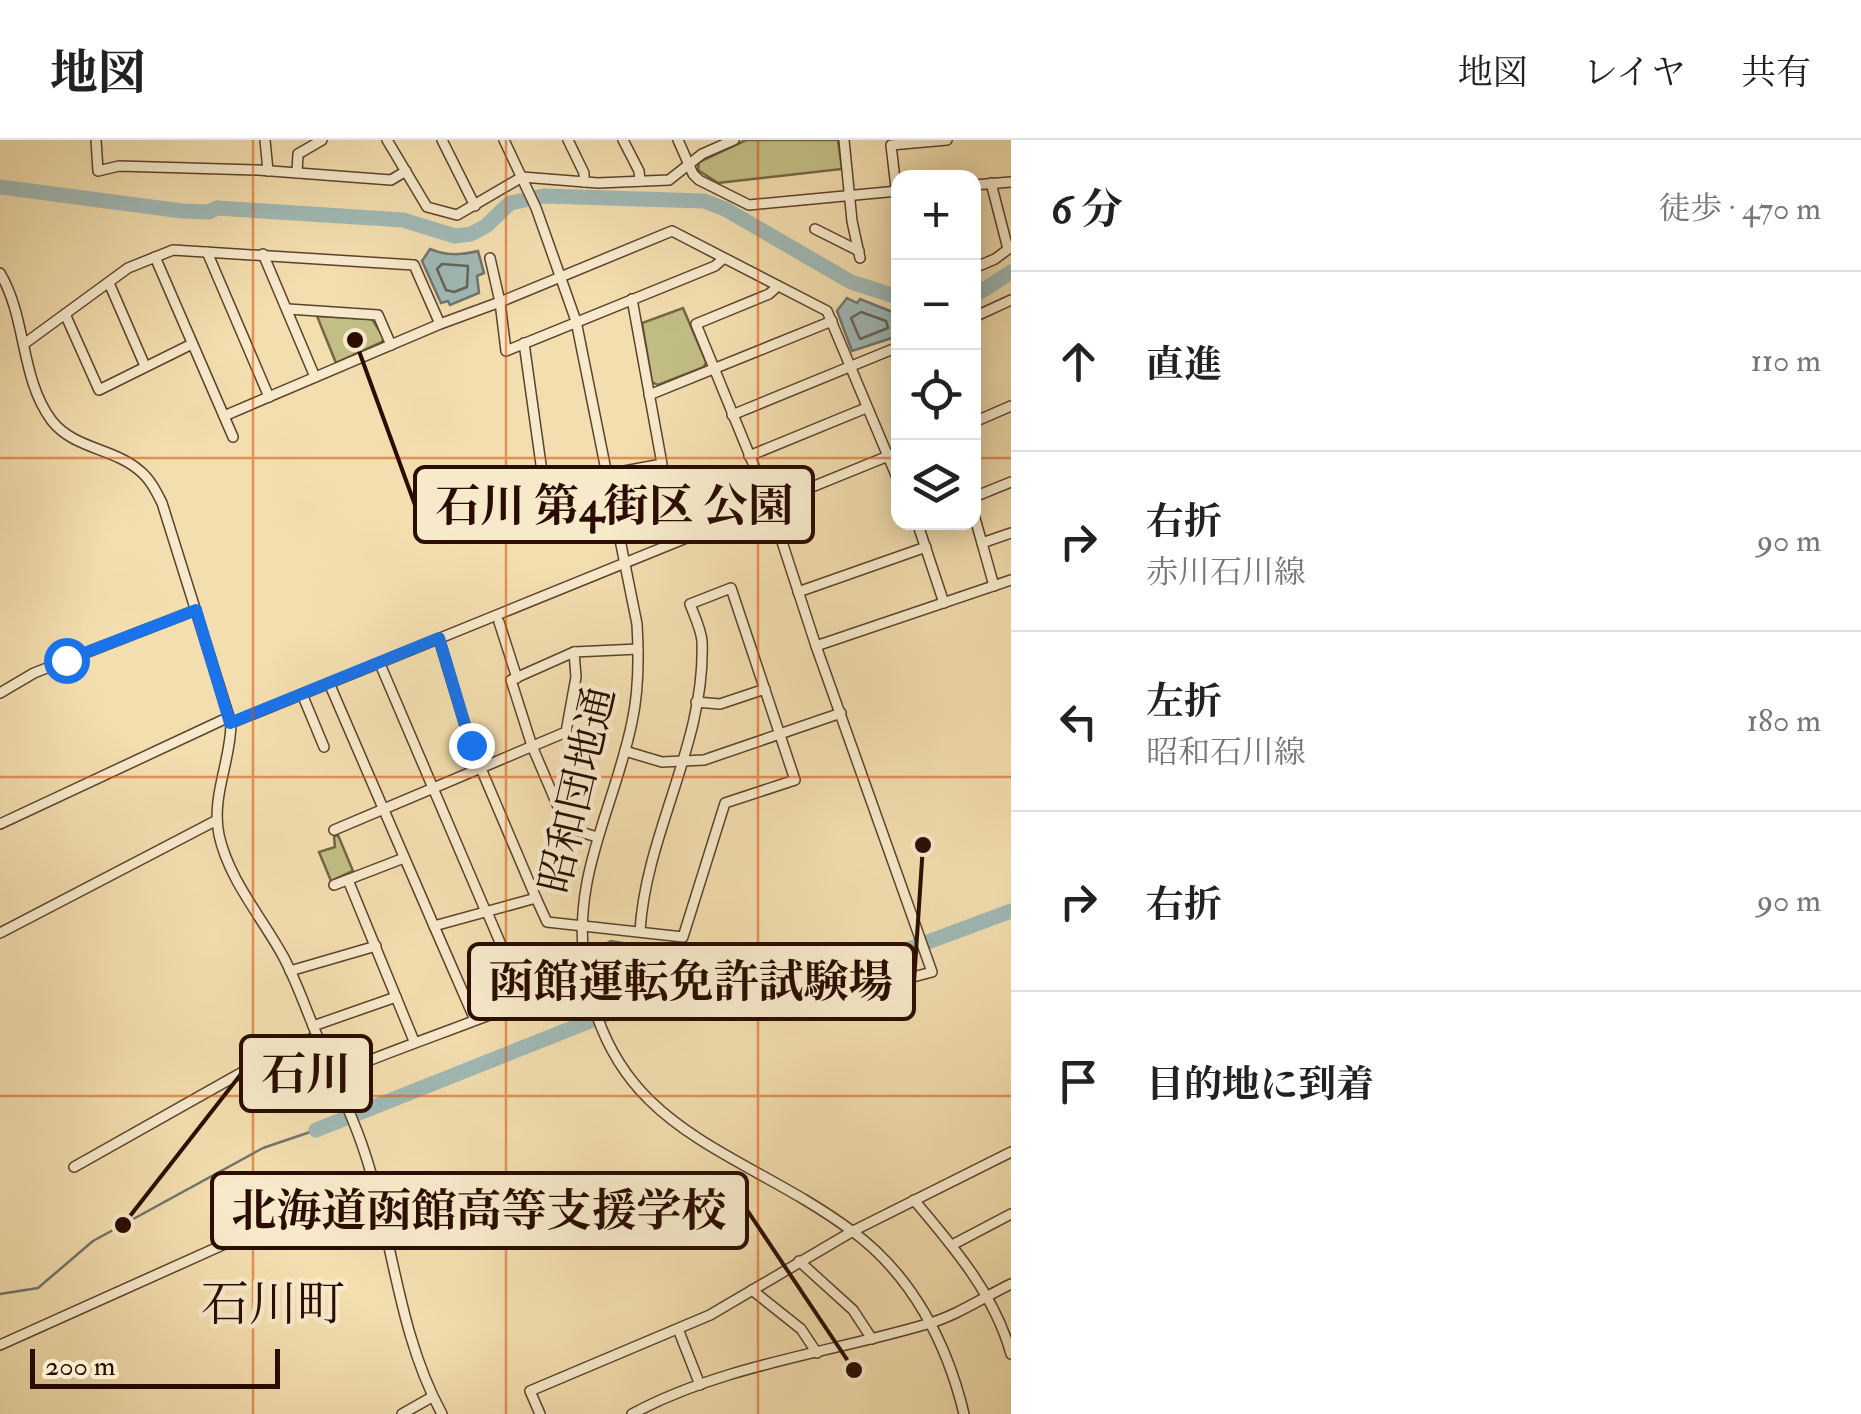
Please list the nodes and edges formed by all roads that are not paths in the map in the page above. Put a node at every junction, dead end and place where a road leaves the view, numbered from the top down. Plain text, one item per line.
1 (96, 140) edge
2 (265, 140) edge
3 (322, 140) edge
4 (387, 140) edge
5 (442, 140) edge
6 (504, 140) edge
7 (568, 140) edge
8 (623, 140) edge
9 (678, 140) edge
10 (734, 140) edge
11 (947, 140) edge
12 (849, 142) edge
13 (690, 164) junction
14 (894, 170) edge
15 (268, 171) junction
16 (406, 171) junction
17 (297, 173) junction
18 (522, 177) junction
19 (640, 181) junction
20 (584, 182) junction
21 (1011, 182) edge
22 (991, 184) junction
23 (981, 185) edge
24 (891, 192) edge
25 (850, 196) junction
26 (475, 206) junction
27 (815, 230) dead end
28 (1009, 248) edge
29 (207, 252) junction
30 (263, 254) junction
31 (155, 257) junction
32 (490, 258) dead end
33 (724, 258) junction
34 (981, 265) edge
35 (0, 273) edge
36 (562, 275) junction
37 (110, 283) junction
38 (778, 286) junction
39 (632, 299) junction
40 (500, 302) junction
41 (1010, 304) edge
42 (288, 309) junction
43 (66, 314) junction
44 (981, 314) edge
45 (832, 321) junction
46 (576, 322) junction
47 (440, 324) junction
48 (524, 343) junction
49 (24, 344) junction
50 (192, 344) junction
51 (391, 344) junction
52 (891, 350) edge
53 (145, 366) junction
54 (850, 367) junction
55 (714, 368) junction
56 (315, 377) junction
57 (270, 396) junction
58 (649, 396) junction
59 (1011, 406) edge
60 (866, 408) junction
61 (732, 415) junction
62 (224, 416) junction
63 (981, 419) edge
64 (232, 437) dead end
65 (891, 455) edge
66 (748, 456) junction
67 (887, 456) junction
68 (891, 465) edge
69 (608, 473) junction
70 (1011, 482) edge
71 (556, 484) junction
72 (544, 486) junction
73 (981, 494) edge
74 (522, 496) dead end
75 (770, 505) junction
76 (565, 528) dead end
77 (919, 530) edge
78 (978, 530) edge
79 (1011, 533) edge
80 (982, 543) junction
81 (926, 547) junction
82 (626, 564) junction
83 (1011, 580) edge
84 (994, 586) junction
85 (798, 592) junction
86 (944, 603) junction
87 (196, 610) junction
88 (499, 622) dead end
89 (439, 638) junction
90 (816, 646) junction
91 (638, 648) junction
92 (574, 652) junction
93 (380, 664) junction
94 (517, 678) junction
95 (328, 683) junction
96 (765, 689) junction
97 (0, 693) edge
98 (302, 694) junction
99 (696, 702) junction
100 (841, 713) junction
101 (230, 720) junction
102 (780, 734) junction
103 (324, 746) dead end
104 (532, 746) junction
105 (625, 751) junction
106 (684, 762) junction
107 (481, 768) junction
108 (432, 788) junction
109 (383, 810) junction
110 (217, 820) junction
111 (0, 824) edge
112 (334, 830) dead end
113 (597, 838) junction
114 (404, 858) junction
115 (348, 880) junction
116 (334, 886) dead end
117 (536, 898) junction
118 (487, 912) junction
119 (581, 924) junction
120 (434, 926) junction
121 (640, 931) junction
122 (0, 933) edge
123 (376, 946) junction
124 (290, 970) junction
125 (586, 975) junction
126 (787, 992) dead end
127 (396, 997) junction
128 (526, 1003) junction
129 (474, 1020) junction
130 (315, 1031) junction
131 (414, 1041) junction
132 (333, 1075) junction
133 (1011, 1152) edge
134 (74, 1167) dead end
135 (374, 1178) junction
136 (914, 1200) junction
137 (1011, 1214) edge
138 (853, 1231) junction
139 (952, 1245) junction
140 (799, 1261) junction
141 (1011, 1284) edge
142 (752, 1290) junction
143 (986, 1296) junction
144 (932, 1323) junction
145 (678, 1329) junction
146 (872, 1338) junction
147 (0, 1345) edge
148 (1010, 1348) edge
149 (817, 1353) junction
150 (700, 1386) junction
151 (432, 1397) junction
152 (402, 1414) edge
153 (442, 1414) edge
154 (540, 1414) edge
155 (632, 1414) edge
156 (964, 1414) edge

1 - 15 street
2 - 15 street
3 - 17 street
4 - 16 street
5 - 26 street
6 - 18 street
7 - 20 street
8 - 19 street
9 - 13 street
10 - 13 street
11 - 14 street
12 - 25 street
13 - 19 street
13 - 25 street
15 - 17 street
16 - 17 street
16 - 26 street
18 - 20 street
18 - 26 street
18 - 36 street, 昭和団地通
19 - 20 street
21 - 22 street
22 - 23 street
22 - 28 street
24 - 25 street
25 - 27 street
28 - 34 street
29 - 30 street
29 - 31 street
29 - 57 street
30 - 42 street
30 - 47 street
31 - 37 street
31 - 50 street
32 - 40 street
33 - 36 street
33 - 38 street
33 - 39 street
35 - 49 street
36 - 40 street
36 - 46 street, 昭和団地通
37 - 43 street
37 - 53 street
38 - 45 street
38 - 55 street
39 - 46 street
39 - 58 street
40 - 47 street
40 - 48 street
41 - 44 street
42 - 51 street
42 - 56 street
43 - 49 street
43 - 53 street
45 - 54 street
45 - 55 street
46 - 48 street
46 - 69 street, 昭和団地通
47 - 51 street
48 - 72 street
49 - 87 street
50 - 53 street
50 - 62 street
51 - 56 street
52 - 54 street
54 - 60 street
54 - 61 street
55 - 58 street
55 - 61 street
56 - 57 street
57 - 62 street
58 - 69 street
59 - 63 street
60 - 66 street
60 - 67 street
61 - 66 street
62 - 64 street
65 - 67 street
66 - 75 street
67 - 68 street
67 - 75 street
69 - 71 street
69 - 82 street, 昭和団地通
70 - 73 street
71 - 72 street
71 - 76 street
72 - 74 street
75 - 82 street
75 - 85 street
77 - 81 street
78 - 80 street
79 - 80 street
80 - 84 street
81 - 85 street
81 - 86 street
82 - 89 street
82 - 91 street, 昭和団地通
83 - 84 street
84 - 86 street
85 - 90 street
86 - 90 street
87 - 97 street
87 - 101 street
88 - 94 street
89 - 93 street
89 - 107 street
90 - 100 street
91 - 92 street
91 - 105 street, 昭和団地通
92 - 94 street
92 - 104 street
93 - 95 street
93 - 108 street
94 - 104 street
95 - 98 street
95 - 109 street
96 - 99 street
96 - 99 street
96 - 102 street
98 - 101 street
98 - 103 street
99 - 106 street
100 - 102 street
100 - 126 street
101 - 110 street
101 - 111 street
102 - 106 street
102 - 121 street
104 - 107 street
104 - 113 street
105 - 106 street
105 - 113 street, 昭和団地通
106 - 121 street
107 - 108 street
107 - 117 street
108 - 109 street
108 - 118 street
109 - 112 street
109 - 114 street
110 - 122 street
110 - 124 street
113 - 119 street, 昭和団地通
114 - 115 street
114 - 120 street
115 - 116 street
115 - 123 street
117 - 118 street
117 - 119 street
118 - 120 street
118 - 128 street
119 - 121 street
119 - 125 street, 昭和団地通
120 - 129 street
123 - 124 street
123 - 127 street
124 - 130 street
125 - 128 street
125 - 138 street, 昭和団地通
127 - 130 street
127 - 131 street
128 - 129 street
129 - 131 street
130 - 132 street
130 - 134 street
131 - 132 street
132 - 135 street
133 - 136 street
135 - 147 street
135 - 151 street
136 - 138 street
136 - 139 street
137 - 139 street
138 - 140 street
138 - 144 street, 昭和団地通
139 - 143 street
140 - 142 street
140 - 146 street
141 - 143 street
142 - 145 street
142 - 149 street
143 - 144 street
143 - 148 street
144 - 146 street
144 - 156 street, 昭和団地通
145 - 150 street
145 - 154 street
146 - 149 street
149 - 150 street
150 - 155 street
151 - 152 street
151 - 153 street

